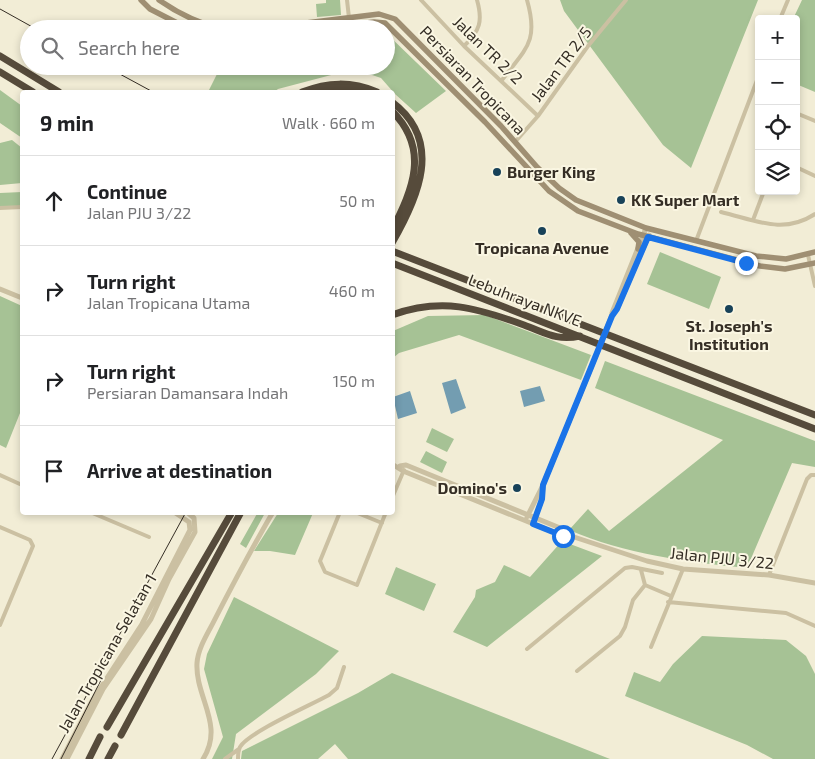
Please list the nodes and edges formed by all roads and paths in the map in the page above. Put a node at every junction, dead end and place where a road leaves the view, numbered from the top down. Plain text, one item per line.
1 (141, 0) edge
2 (159, 0) edge
3 (347, 0) edge
4 (421, 0) edge
5 (477, 0) edge
6 (527, 0) edge
7 (626, 0) edge
8 (788, 0) edge
9 (782, 15) edge
10 (171, 20) edge
11 (193, 20) edge
12 (350, 20) edge
13 (354, 20) edge
14 (395, 32) edge
15 (464, 46) junction
16 (0, 56) edge
17 (20, 68) edge
18 (0, 72) edge
19 (31, 75) edge
20 (502, 80) junction
21 (755, 86) edge
22 (31, 90) edge
23 (56, 90) edge
24 (307, 90) edge
25 (372, 90) edge
26 (752, 94) junction
27 (755, 95) edge
28 (395, 105) edge
29 (395, 115) edge
30 (800, 115) edge
31 (538, 116) junction
32 (815, 122) edge
33 (516, 142) junction
34 (508, 147) junction
35 (800, 169) edge
36 (815, 176) edge
37 (762, 195) edge
38 (20, 207) edge
39 (0, 208) edge
40 (721, 212) dead end
41 (815, 214) edge
42 (752, 220) junction
43 (395, 224) edge
44 (648, 228) junction
45 (629, 231) junction
46 (645, 236) junction
47 (395, 237) edge
48 (695, 242) junction
49 (638, 249) junction
50 (395, 252) edge
51 (815, 252) edge
52 (808, 255) junction
53 (395, 263) edge
54 (812, 264) edge
55 (815, 283) edge
56 (0, 289) edge
57 (20, 295) edge
58 (395, 314) edge
59 (612, 316) junction
60 (580, 336) junction
61 (815, 415) edge
62 (815, 428) edge
63 (395, 465) edge
64 (403, 467) junction
65 (0, 475) edge
66 (815, 475) edge
67 (20, 483) edge
68 (543, 485) junction
69 (395, 490) edge
70 (528, 514) junction
71 (97, 515) edge
72 (178, 515) edge
73 (190, 515) edge
74 (230, 515) edge
75 (239, 515) edge
76 (271, 515) edge
77 (339, 515) edge
78 (362, 515) edge
79 (385, 515) edge
80 (535, 517) junction
81 (526, 521) junction
82 (382, 523) junction
83 (533, 524) junction
84 (0, 527) edge
85 (571, 536) junction
86 (149, 537) dead end
87 (683, 569) junction
88 (641, 570) junction
89 (662, 573) dead end
90 (769, 575) junction
91 (815, 583) edge
92 (645, 585) junction
93 (671, 596) junction
94 (668, 602) junction
95 (0, 625) edge
96 (815, 626) edge
97 (651, 647) dead end
98 (527, 649) dead end
99 (344, 667) dead end
100 (577, 671) dead end
101 (107, 727) dead end
102 (121, 735) dead end
103 (100, 738) dead end
104 (115, 746) dead end
105 (239, 749) junction
106 (62, 759) edge
107 (66, 759) edge
108 (89, 759) edge
109 (108, 759) edge
110 (203, 759) edge
111 (225, 759) edge
112 (238, 759) edge

1 - 10 main road
2 - 11 main road
3 - 12 street
4 - 15 street, Jalan TR 2/2
5 - 15 street
6 - 20 street
7 - 31 street, Jalan TR 2/5
8 - 9 street
13 - 33 main road, Persiaran Tropicana
14 - 34 main road, Persiaran Tropicana
15 - 20 street, Jalan TR 2/2
16 - 17 highway
18 - 22 highway
19 - 23 highway
20 - 31 street, Jalan TR 2/2
21 - 26 street
24 - 25 highway
26 - 27 street
26 - 48 street
28 - 47 highway
29 - 43 highway
30 - 32 street
31 - 33 street, Jalan TR 2/5
33 - 34 main road
33 - 44 main road, Persiaran Tropicana
34 - 45 main road, Persiaran Tropicana
35 - 36 street
37 - 42 street
38 - 39 street
40 - 42 street
41 - 42 street
44 - 46 street
44 - 48 main road, Persiaran Tropicana
45 - 46 main road, Persiaran Tropicana
45 - 49 main road
46 - 49 street
46 - 54 main road, Persiaran Tropicana
46 - 59 street
48 - 52 main road, Persiaran Tropicana
49 - 59 street
50 - 61 highway, Lebuhraya NKVE
51 - 52 main road, Persiaran Tropicana
52 - 54 street
53 - 60 highway, Lebuhraya NKVE
54 - 55 street
56 - 57 street
58 - 60 highway
59 - 68 street, bridge
60 - 62 highway, Lebuhraya NKVE
63 - 64 street, Jalan PJU 3/22
64 - 69 street
64 - 70 street, Jalan PJU 3/22
64 - 81 street, Jalan PJU 3/22
65 - 67 street
66 - 90 street
68 - 70 street
68 - 80 street
70 - 80 street, Jalan PJU 3/22
70 - 81 street
71 - 86 street
72 - 106 street, Jalan Tropicana Selatan 1
73 - 107 street, Jalan Tropicana Selatan 1
74 - 101 highway
75 - 102 highway
76 - 110 street
77 - 82 street
78 - 82 street
79 - 82 street
80 - 83 street
80 - 85 street, Jalan PJU 3/22
81 - 83 street, Jalan PJU 3/22
83 - 85 street, Jalan PJU 3/22
84 - 95 street
85 - 87 street, Jalan PJU 3/22
87 - 90 street, Jalan PJU 3/22
87 - 93 street
88 - 89 street
88 - 92 street
88 - 98 street
90 - 91 street, Jalan PJU 3/22
92 - 93 street
92 - 100 street
93 - 94 street
94 - 96 street
94 - 97 street
99 - 105 street
103 - 108 highway
104 - 109 highway
105 - 111 street
105 - 112 street

